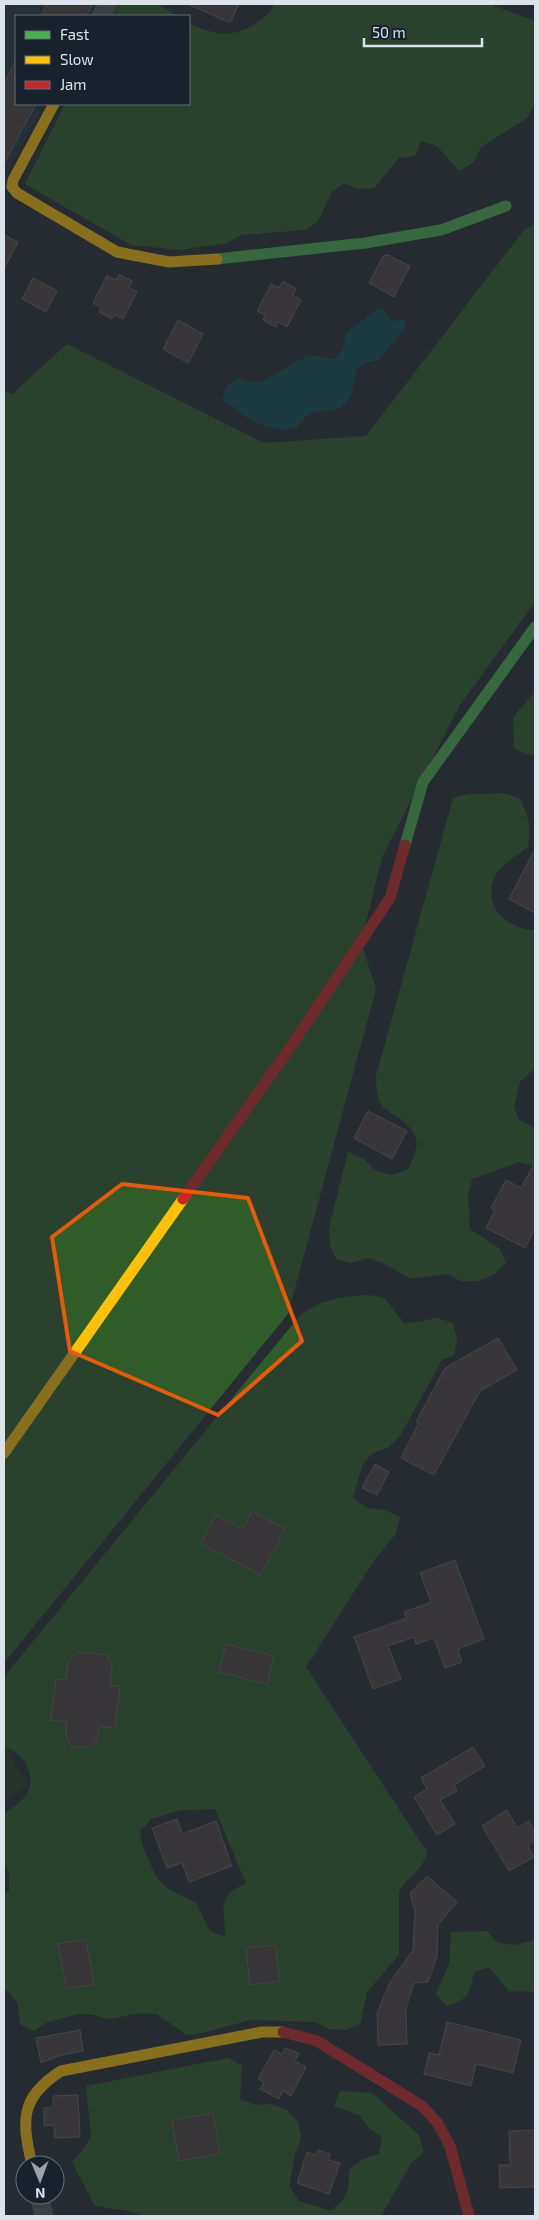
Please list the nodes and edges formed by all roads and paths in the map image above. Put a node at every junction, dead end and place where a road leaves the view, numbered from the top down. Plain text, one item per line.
1 (108, 4) edge
2 (102, 15) edge
3 (53, 105) edge
4 (506, 206) dead end
5 (535, 627) edge
6 (4, 1453) edge
7 (30, 2155) edge
8 (469, 2216) edge

1 - 2 street
3 - 4 street
5 - 6 street
7 - 8 street

